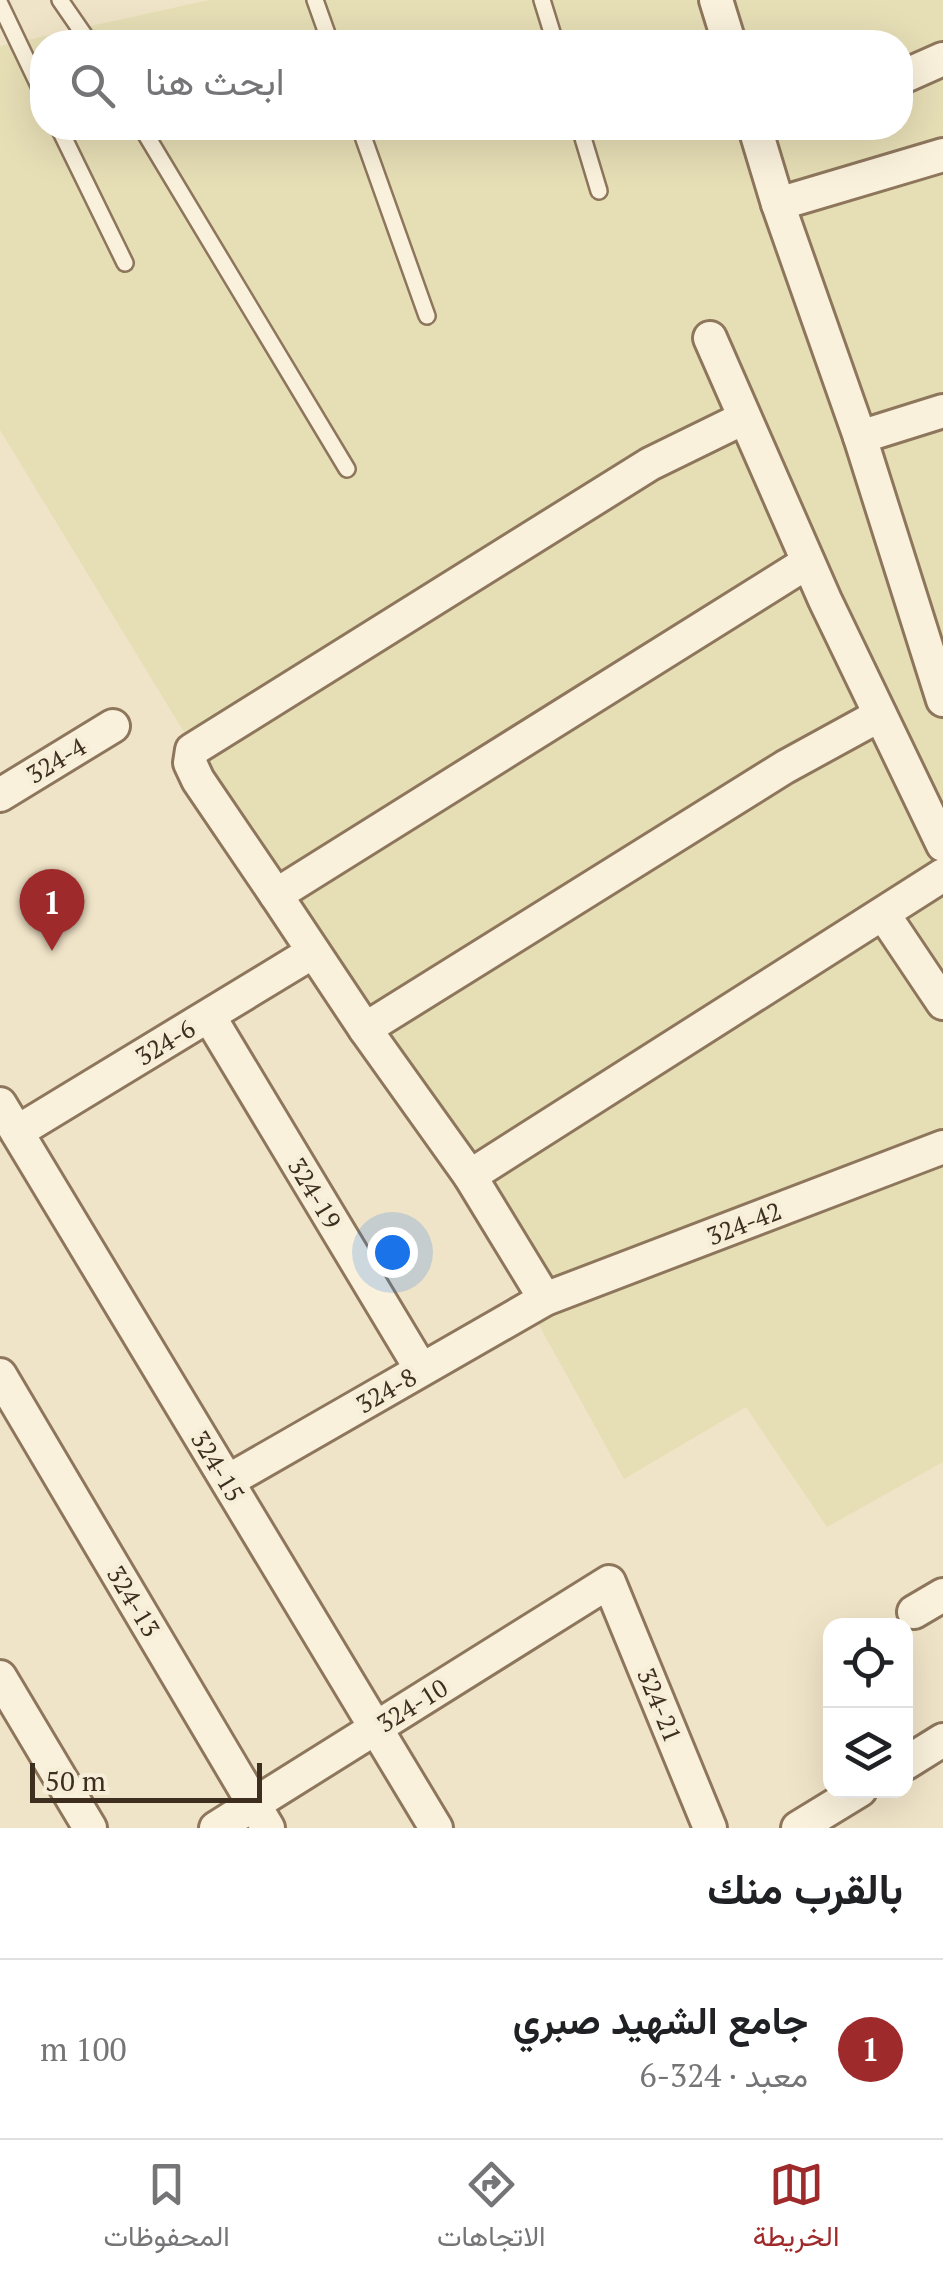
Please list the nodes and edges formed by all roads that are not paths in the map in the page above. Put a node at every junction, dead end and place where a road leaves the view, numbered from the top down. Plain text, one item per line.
1 (60, 0) edge
2 (315, 0) edge
3 (542, 0) edge
4 (716, 0) edge
5 (0, 4) edge
6 (81, 30) edge
7 (326, 30) edge
8 (551, 30) edge
9 (725, 30) edge
10 (943, 60) edge
11 (30, 67) edge
12 (913, 73) edge
13 (65, 140) edge
14 (149, 140) edge
15 (364, 140) edge
16 (584, 140) edge
17 (758, 140) edge
18 (943, 155) edge
19 (599, 191) dead end
20 (778, 204) junction
21 (124, 263) dead end
22 (427, 316) dead end
23 (710, 338) dead end
24 (943, 411) edge
25 (744, 418) junction
26 (860, 437) junction
27 (347, 469) dead end
28 (808, 562) junction
29 (943, 700) edge
30 (880, 715) junction
31 (113, 726) dead end
32 (3, 787) edge
33 (943, 845) edge
34 (943, 875) edge
35 (276, 895) junction
36 (884, 915) junction
37 (313, 952) junction
38 (943, 1004) edge
39 (209, 1016) junction
40 (366, 1029) junction
41 (0, 1104) edge
42 (17, 1132) junction
43 (943, 1146) edge
44 (470, 1176) junction
45 (545, 1299) junction
46 (422, 1370) junction
47 (0, 1375) edge
48 (228, 1481) junction
49 (609, 1582) joint
50 (943, 1595) edge
51 (914, 1612) dead end
52 (0, 1677) edge
53 (376, 1728) junction
54 (943, 1740) edge
55 (913, 1759) edge
56 (847, 1798) edge
57 (261, 1816) edge
58 (90, 1828) edge
59 (216, 1828) edge
60 (436, 1828) edge
61 (710, 1828) edge
62 (798, 1828) edge

1 - 6 lane
2 - 7 lane
3 - 8 lane
4 - 9 street
5 - 11 lane
10 - 12 street
13 - 21 lane
14 - 27 lane
15 - 22 lane
16 - 19 lane
17 - 20 street
18 - 20 street
20 - 26 street
23 - 25 street
24 - 26 street
25 - 28 street
25 - 35 street
26 - 29 street
28 - 30 street
28 - 35 street
30 - 33 street
30 - 40 street
31 - 32 street, 324-4
34 - 36 street
35 - 37 street
36 - 38 street
36 - 44 street
37 - 39 street, 324-6
37 - 40 street
39 - 42 street, 324-6
39 - 46 street, 324-19
40 - 44 street
41 - 42 street, 324-15
42 - 48 street, 324-15
43 - 45 street, 324-42
44 - 45 street
45 - 46 street, 324-8
46 - 48 street, 324-8
47 - 57 street, 324-13
48 - 53 street, 324-15
49 - 53 street, 324-10
49 - 61 street, 324-21
50 - 51 street
52 - 58 street
53 - 57 street, 324-10
53 - 60 street, 324-15
54 - 55 street
56 - 62 street
57 - 59 street, 324-10

